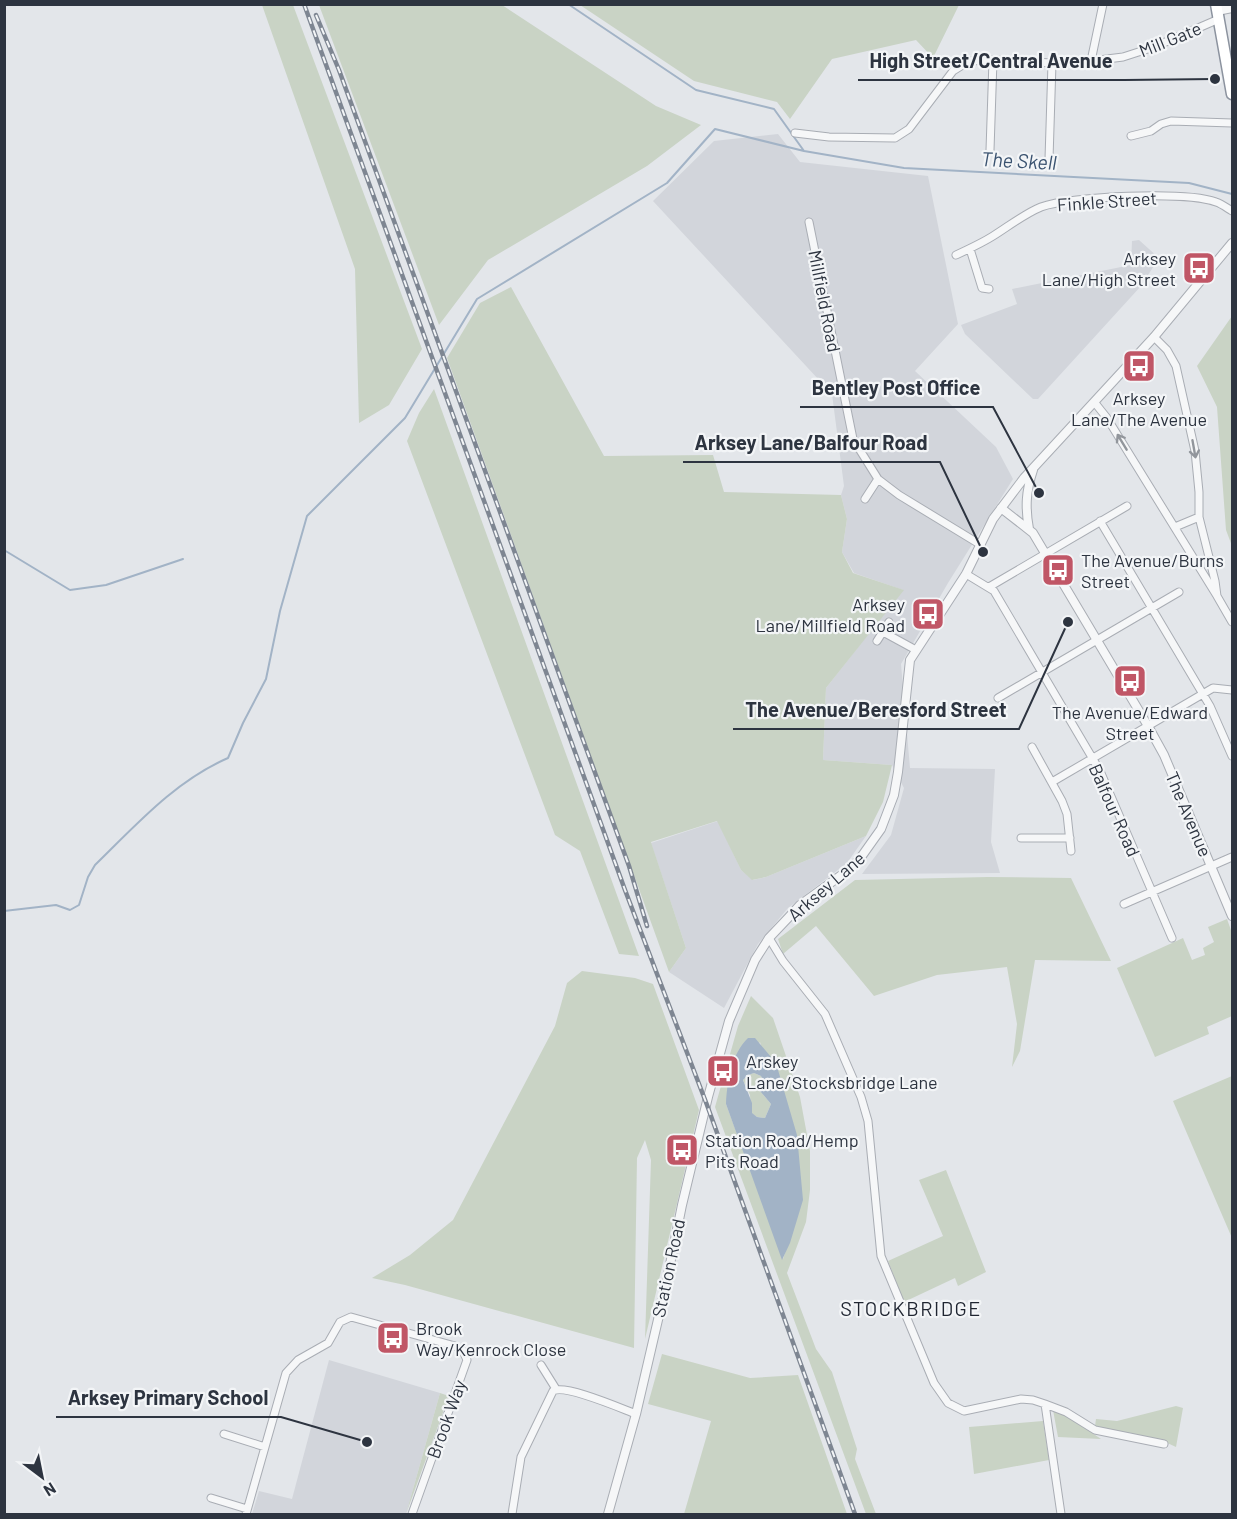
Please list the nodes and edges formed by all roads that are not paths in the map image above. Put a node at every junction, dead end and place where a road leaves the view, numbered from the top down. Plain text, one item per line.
1 (1103, 4) edge
2 (1233, 8) edge
3 (1217, 11) edge
4 (993, 60) junction
5 (1091, 61) junction
6 (1052, 63) junction
7 (1233, 94) edge
8 (1233, 123) edge
9 (795, 133) dead end
10 (1131, 136) dead end
11 (990, 150) dead end
12 (1049, 159) dead end
13 (1233, 211) edge
14 (809, 222) dead end
15 (1233, 243) edge
16 (970, 249) junction
17 (956, 255) dead end
18 (983, 291) dead end
19 (1154, 337) junction
20 (1095, 403) junction
21 (1034, 467) junction
22 (878, 479) junction
23 (865, 499) dead end
24 (1127, 506) dead end
25 (1000, 508) junction
26 (1199, 517) junction
27 (1100, 521) junction
28 (1175, 527) junction
29 (1029, 529) junction
30 (981, 545) junction
31 (1045, 554) junction
32 (966, 574) junction
33 (989, 587) junction
34 (1179, 592) dead end
35 (1217, 596) junction
36 (1152, 608) junction
37 (890, 622) dead end
38 (1233, 622) edge
39 (883, 632) junction
40 (1096, 640) junction
41 (877, 641) dead end
42 (916, 650) junction
43 (1042, 672) junction
44 (1233, 690) edge
45 (1203, 694) junction
46 (998, 698) dead end
47 (1148, 726) junction
48 (1032, 747) dead end
49 (1233, 756) edge
50 (1092, 759) junction
51 (1052, 782) junction
52 (1021, 838) dead end
53 (1070, 838) junction
54 (1071, 851) dead end
55 (1233, 857) edge
56 (1211, 867) junction
57 (1152, 892) junction
58 (1124, 904) dead end
59 (1233, 916) edge
60 (769, 938) junction
61 (1172, 938) dead end
62 (729, 1021) joint
63 (542, 1365) dead end
64 (556, 1389) junction
65 (1045, 1404) junction
66 (636, 1414) junction
67 (224, 1434) dead end
68 (1164, 1444) dead end
69 (265, 1447) junction
70 (211, 1498) dead end
71 (246, 1512) edge
72 (412, 1515) edge
73 (512, 1515) edge
74 (608, 1515) edge
75 (1061, 1515) edge

1 - 5 street
2 - 3 street
3 - 5 street, Mill Gate
3 - 7 highway
4 - 6 street, Mill Gate
4 - 9 street, Mill Gate
4 - 11 street
5 - 6 street, Mill Gate
6 - 12 street
8 - 10 street
13 - 16 street, Finkle Street
14 - 22 street, Millfield Road
15 - 19 street, Arksey Lane
16 - 17 street, Finkle Street
16 - 18 street
19 - 20 street, Arksey Lane
19 -> 26 street
20 - 21 street, Arksey Lane
28 -> 20 street
21 - 25 street, Arksey Lane
21 - 29 street
22 - 23 street
22 - 30 street, Millfield Road
24 - 27 street
25 - 29 street, The Avenue
25 - 30 street, Arksey Lane
26 - 28 street
26 - 35 street
27 - 31 street
27 - 36 street
28 - 35 street
29 - 31 street, The Avenue
30 - 32 street, Arksey Lane
31 - 33 street
31 - 40 street, The Avenue
32 - 33 street, Balfour Road
32 - 42 street, Arksey Lane
33 - 43 street, Balfour Road
34 - 36 street
35 - 38 street
36 - 40 street
36 - 45 street
37 - 39 street
39 - 41 street
39 - 42 street
40 - 43 street
40 - 47 street, The Avenue
42 - 60 street, Arksey Lane
43 - 46 street
43 - 50 street, Balfour Road
44 - 45 street
45 - 47 street
45 - 49 street
47 - 50 street
47 - 56 street, The Avenue
48 - 51 street
50 - 51 street
50 - 57 street, Balfour Road
51 - 53 street
52 - 53 street
53 - 54 street
55 - 56 street
56 - 57 street
56 - 59 street, The Avenue
57 - 58 street
57 - 61 street, Balfour Road
60 - 62 street, Arksey Lane
60 - 65 street
62 - 66 street, Station Road
63 - 64 street
64 - 66 street
64 - 73 street
65 - 68 street
65 - 75 street
66 - 74 street, Station Road
67 - 69 street
69 - 71 street, Brook Way
69 - 72 street, Brook Way
70 - 71 street

